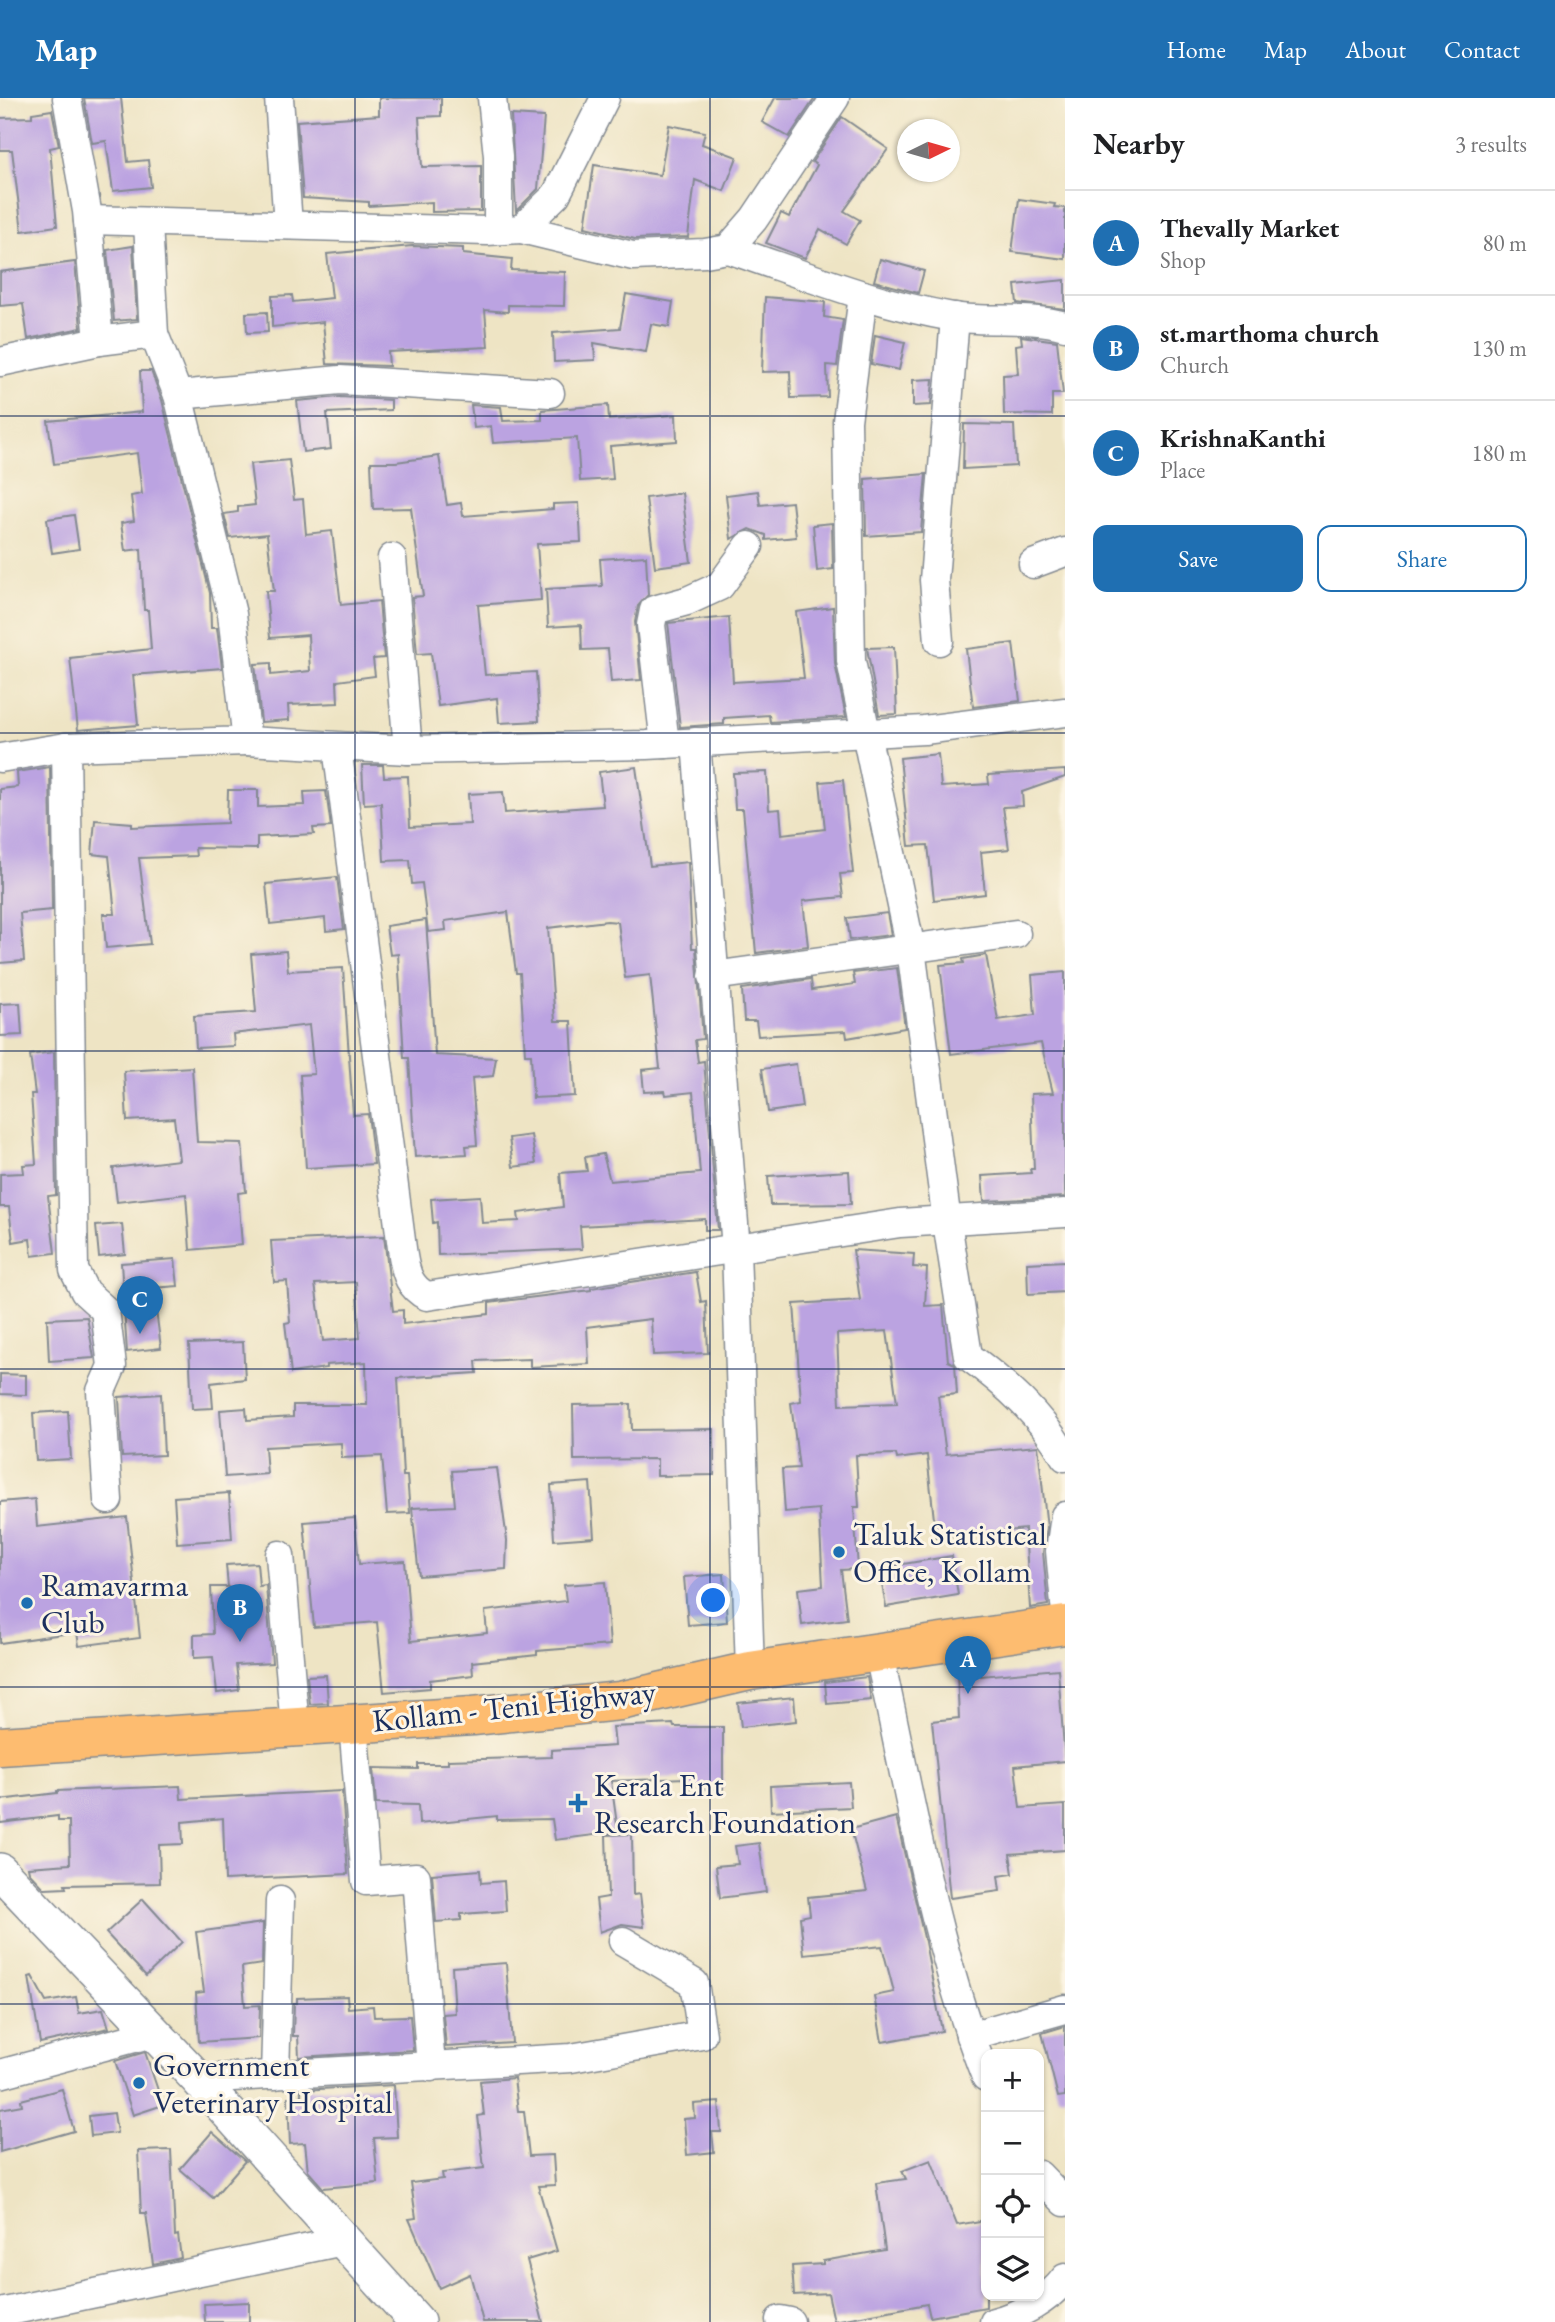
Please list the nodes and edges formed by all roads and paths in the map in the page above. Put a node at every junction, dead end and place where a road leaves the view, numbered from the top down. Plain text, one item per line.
1 (67, 98) edge
2 (279, 98) edge
3 (492, 98) edge
4 (605, 98) edge
5 (835, 98) edge
6 (88, 220) junction
7 (148, 223) junction
8 (288, 225) junction
9 (509, 230) junction
10 (728, 249) junction
11 (863, 295) junction
12 (955, 317) junction
13 (1065, 326) edge
14 (154, 334) junction
15 (99, 341) junction
16 (0, 362) edge
17 (550, 393) dead end
18 (178, 395) junction
19 (749, 546) dead end
20 (1065, 552) edge
21 (392, 558) dead end
22 (1033, 564) dead end
23 (939, 641) dead end
24 (1065, 712) edge
25 (866, 731) junction
26 (247, 741) junction
27 (696, 742) junction
28 (665, 744) junction
29 (66, 747) junction
30 (337, 747) junction
31 (408, 750) junction
32 (0, 758) edge
33 (1016, 934) dead end
34 (911, 949) junction
35 (713, 976) junction
36 (1065, 1213) edge
37 (947, 1222) junction
38 (736, 1249) junction
39 (1065, 1457) edge
40 (108, 1500) dead end
41 (1065, 1516) edge
42 (280, 1555) dead end
43 (1065, 1604) edge
44 (1065, 1625) edge
45 (878, 1650) junction
46 (750, 1671) junction
47 (353, 1723) junction
48 (295, 1727) junction
49 (0, 1746) edge
50 (0, 1871) edge
51 (280, 1901) dead end
52 (623, 1941) dead end
53 (1065, 2009) edge
54 (153, 2033) junction
55 (970, 2036) junction
56 (981, 2064) edge
57 (430, 2067) junction
58 (0, 2074) edge
59 (275, 2075) junction
60 (198, 2079) junction
61 (1044, 2180) edge
62 (1065, 2203) edge
63 (343, 2242) junction
64 (1065, 2278) edge
65 (0, 2313) edge
66 (417, 2322) edge
67 (994, 2322) edge

1 - 6 street
2 - 8 street
3 - 9 street
4 - 9 street
5 - 10 street
6 - 7 street
6 - 15 street
7 - 8 street
7 - 14 street
8 - 9 street
9 - 10 street
10 - 11 street
11 - 12 street
11 - 25 street
12 - 13 street
12 - 23 street
14 - 15 street
14 - 18 street
15 - 16 street
17 - 18 street
18 - 26 street
19 - 28 street
20 - 22 street
21 - 31 street
24 - 25 street
25 - 27 street
25 - 34 street
26 - 29 street
26 - 30 street
27 - 28 street
27 - 35 street
28 - 31 street
29 - 32 street
29 - 40 street
30 - 31 street
30 - 38 street
33 - 34 street
34 - 35 street
34 - 37 street
35 - 38 street
36 - 37 street
37 - 38 street
37 - 39 street
38 - 46 street
41 - 43 street
42 - 48 street
44 - 45 main road, Kollam - Teni Highway
45 - 46 main road, Kollam - Teni Highway
45 - 55 street
46 - 47 main road, Kollam - Teni Highway
47 - 48 main road, Kollam - Teni Highway
47 - 57 street
48 - 49 main road, Kollam - Teni Highway
50 - 54 street
51 - 59 street
52 - 57 street
53 - 55 street
54 - 58 street
54 - 60 street
55 - 56 street
57 - 59 street
59 - 60 street
60 - 63 street
61 - 62 street
63 - 65 street
63 - 66 street
64 - 67 street

